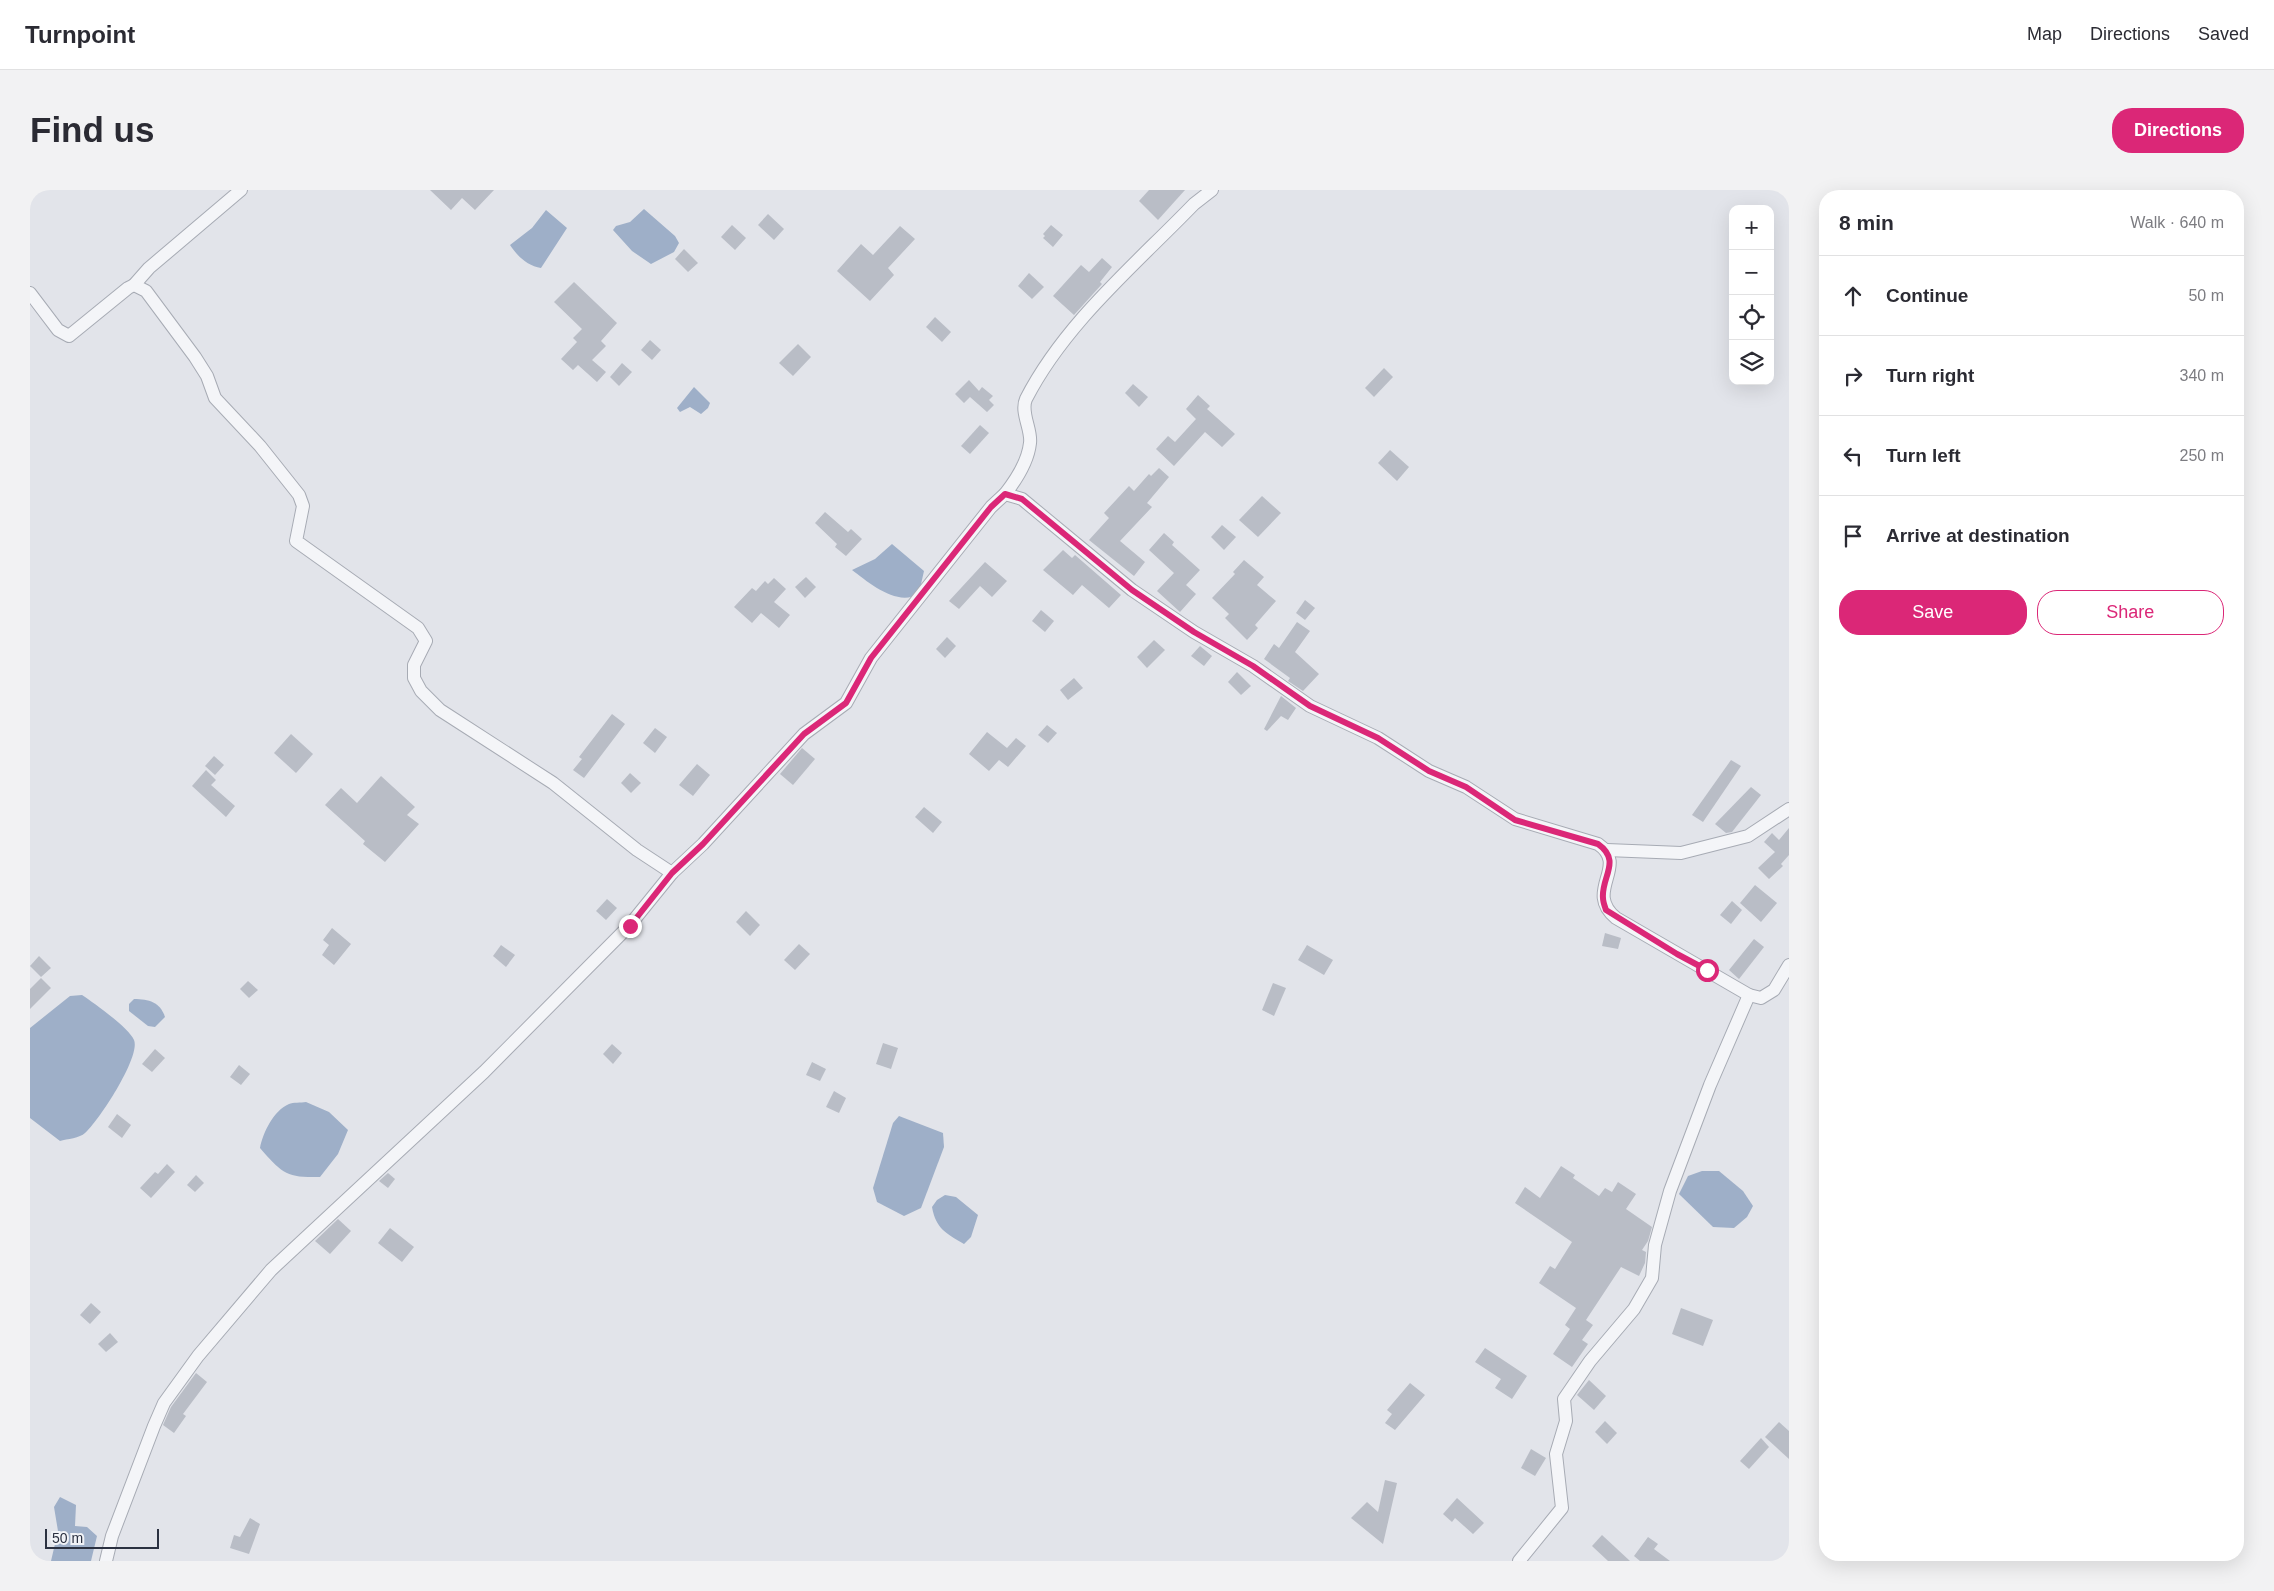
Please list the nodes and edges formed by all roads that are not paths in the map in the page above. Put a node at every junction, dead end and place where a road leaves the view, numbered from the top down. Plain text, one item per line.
1 (241, 190) edge
2 (1212, 190) edge
3 (134, 285) junction
4 (30, 293) edge
5 (1005, 494) junction
6 (1789, 809) edge
7 (1607, 850) junction
8 (672, 873) junction
9 (1789, 965) edge
10 (1749, 995) junction
11 (106, 1561) edge
12 (1519, 1561) edge

1 - 3 street
2 - 5 street
3 - 4 street
3 - 8 street
5 - 7 street
5 - 8 street
6 - 7 street
7 - 10 street
8 - 11 street
9 - 10 street
10 - 12 street

